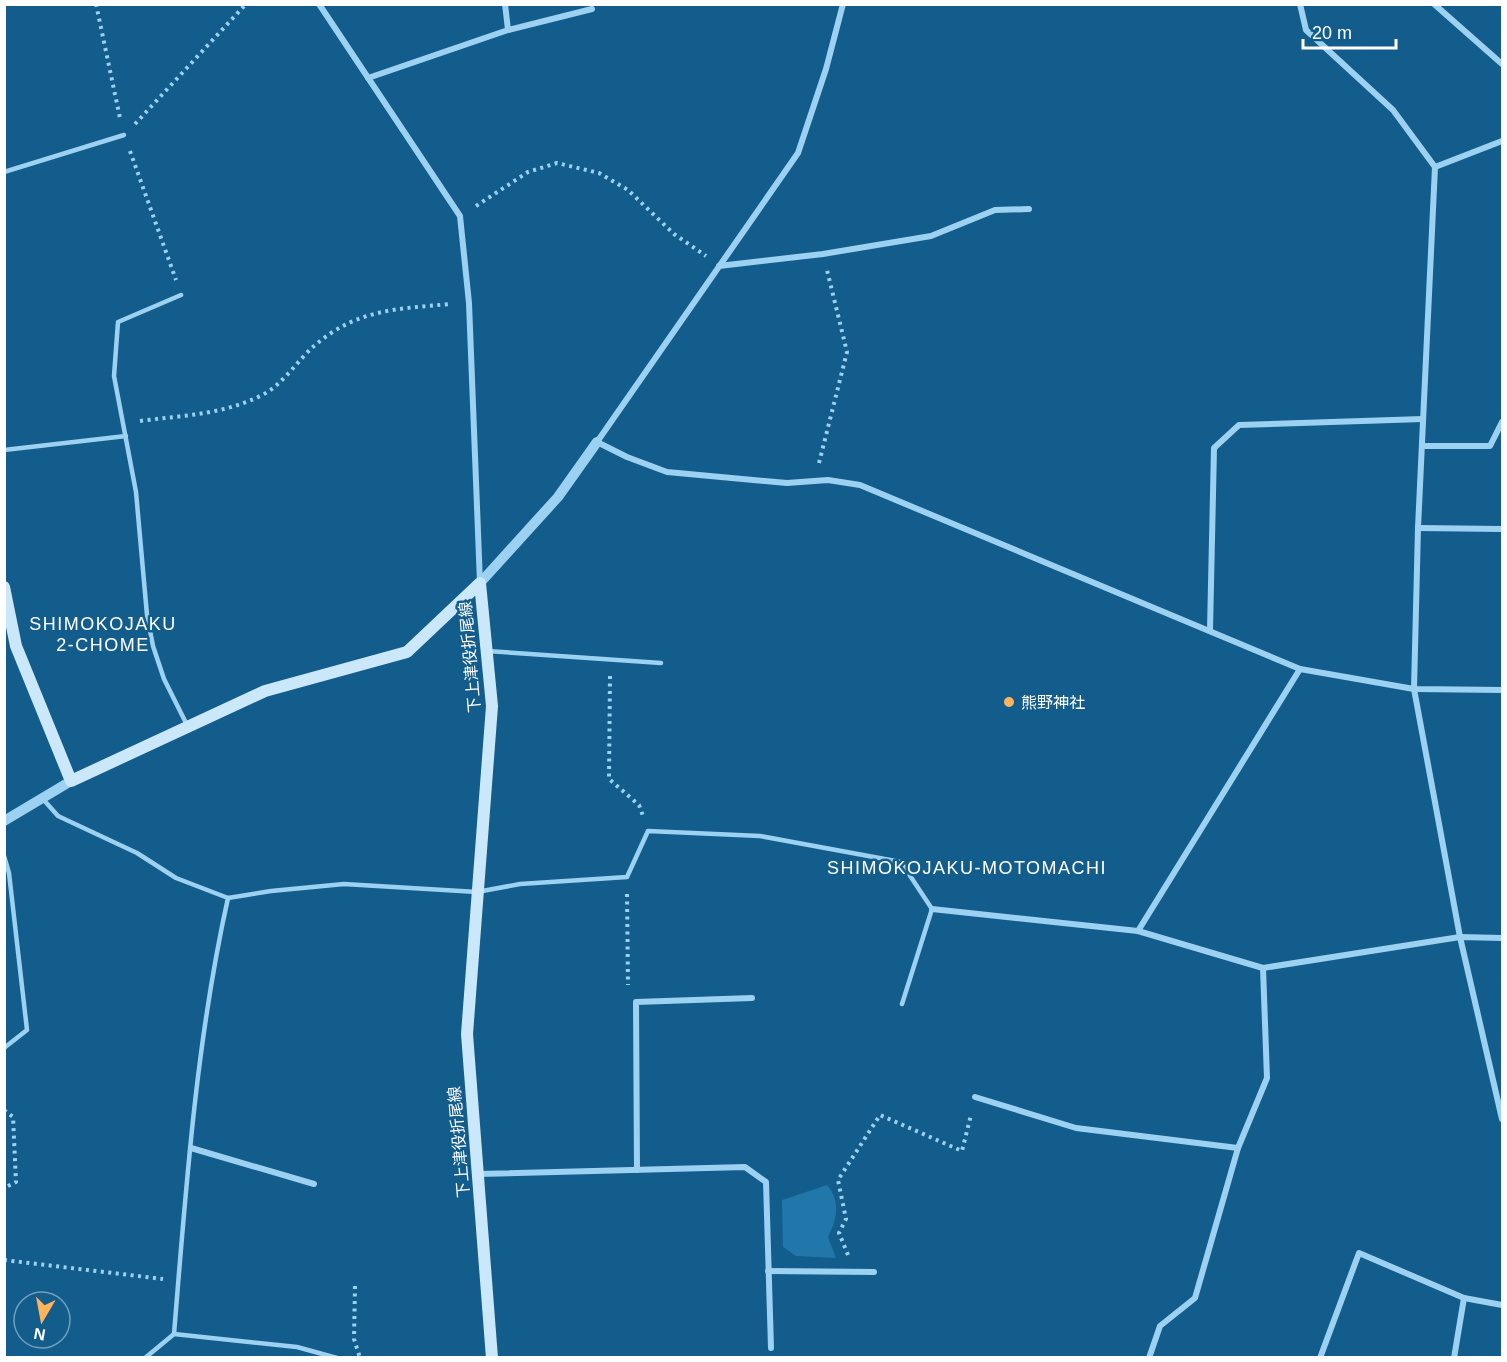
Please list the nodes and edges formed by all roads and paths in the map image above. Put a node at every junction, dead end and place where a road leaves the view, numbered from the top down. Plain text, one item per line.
1 (96, 4) edge
2 (246, 4) edge
3 (319, 4) edge
4 (505, 4) edge
5 (843, 4) edge
6 (1300, 4) edge
7 (1434, 4) edge
8 (592, 9) dead end
9 (508, 30) junction
10 (1503, 64) edge
11 (368, 78) junction
12 (124, 135) junction
13 (1503, 141) edge
14 (1435, 168) junction
15 (4, 172) edge
16 (1029, 209) dead end
17 (460, 216) junction
18 (823, 254) junction
19 (719, 266) junction
20 (181, 295) joint
21 (469, 303) junction
22 (1423, 419) junction
23 (1503, 422) edge
24 (122, 423) junction
25 (126, 436) junction
26 (597, 442) junction
27 (1422, 446) junction
28 (4, 450) edge
29 (815, 482) junction
30 (1418, 528) junction
31 (1503, 529) edge
32 (480, 584) junction
33 (4, 587) edge
34 (1210, 630) junction
35 (487, 651) junction
36 (610, 657) junction
37 (662, 663) dead end
38 (1300, 669) junction
39 (1414, 688) junction
40 (1503, 690) edge
41 (188, 727) junction
42 (71, 781) junction
43 (42, 798) junction
44 (4, 821) edge
45 (648, 831) junction
46 (4, 856) edge
47 (627, 877) junction
48 (477, 892) junction
49 (228, 898) junction
50 (932, 909) junction
51 (1138, 931) junction
52 (1460, 937) junction
53 (1503, 938) edge
54 (1263, 968) junction
55 (752, 998) dead end
56 (636, 1002) junction
57 (902, 1004) dead end
58 (4, 1048) edge
59 (975, 1097) joint
60 (4, 1110) edge
61 (1503, 1119) edge
62 (191, 1148) junction
63 (1238, 1148) junction
64 (637, 1170) junction
65 (478, 1174) junction
66 (314, 1184) dead end
67 (4, 1188) edge
68 (4, 1260) edge
69 (768, 1271) junction
70 (855, 1272) junction
71 (874, 1272) dead end
72 (178, 1281) junction
73 (355, 1286) dead end
74 (1464, 1298) junction
75 (1503, 1305) edge
76 (174, 1335) junction
77 (771, 1348) dead end
78 (145, 1358) edge
79 (337, 1358) edge
80 (360, 1358) edge
81 (492, 1358) edge
82 (1149, 1358) edge
83 (1320, 1358) edge
84 (1454, 1358) edge

1 - 12 path
2 - 12 path
3 - 11 street
4 - 9 street
5 - 19 street
6 - 14 street
7 - 10 street
8 - 9 street
9 - 11 street
11 - 17 street
12 - 15 lane
12 - 20 path
13 - 14 street
14 - 22 street
16 - 18 street
17 - 19 path
17 - 21 street
18 - 19 street
18 - 29 path
19 - 26 street
20 - 24 lane
21 - 24 path
21 - 32 street
22 - 27 street
22 - 34 street
23 - 27 street
24 - 25 lane
25 - 28 lane
25 - 41 lane
26 - 29 street
26 - 32 street
27 - 30 street
29 - 34 street
30 - 31 street
30 - 39 street
32 - 35 main road, 下上津役折尾線
32 - 41 main road, 下上津役折尾線
33 - 42 main road
34 - 38 street
35 - 36 lane
35 - 48 main road, 下上津役折尾線
36 - 37 lane
36 - 45 path
38 - 39 street
38 - 51 street
39 - 40 street
39 - 52 street
41 - 42 main road, 下上津役折尾線
42 - 43 street
43 - 44 street
43 - 49 lane
45 - 47 lane
45 - 50 lane
46 - 58 lane
47 - 48 lane
47 - 56 path
48 - 49 lane
48 - 65 main road, 下上津役折尾線
49 - 62 lane
50 - 51 street
50 - 57 lane
51 - 54 street
52 - 53 street
52 - 54 street
52 - 61 street
54 - 63 street
55 - 56 street
56 - 64 street
59 - 63 street
59 - 70 path
60 - 67 path
62 - 66 street
62 - 72 lane
63 - 82 street
64 - 65 street
64 - 69 street
65 - 81 main road, 下上津役折尾線
68 - 72 path
69 - 70 street
69 - 77 street
70 - 71 street
72 - 76 lane
73 - 80 path
74 - 75 street
74 - 83 street
74 - 84 street
76 - 78 lane
76 - 79 lane

